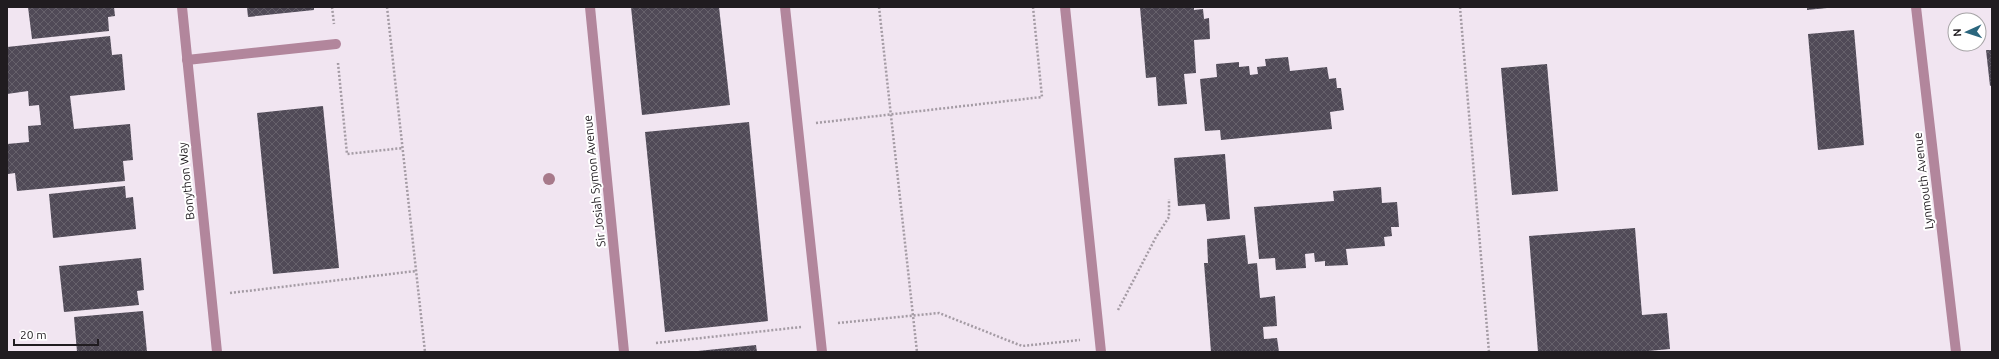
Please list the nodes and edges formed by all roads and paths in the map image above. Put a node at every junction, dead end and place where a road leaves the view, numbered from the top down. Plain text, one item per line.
1 (182, 7) edge
2 (332, 7) edge
3 (387, 7) edge
4 (590, 7) edge
5 (785, 7) edge
6 (879, 7) edge
7 (1033, 7) edge
8 (1065, 7) edge
9 (1460, 7) edge
10 (1916, 7) edge
11 (336, 44) junction
12 (188, 60) junction
13 (891, 114) junction
14 (797, 125) junction
15 (403, 148) junction
16 (1169, 199) dead end
17 (416, 271) junction
18 (211, 295) junction
19 (913, 315) junction
20 (1119, 315) dead end
21 (835, 323) dead end
22 (804, 326) dead end
23 (1081, 340) dead end
24 (656, 343) dead end
25 (217, 352) edge
26 (425, 352) edge
27 (624, 352) edge
28 (822, 352) edge
29 (917, 352) edge
30 (1101, 352) edge
31 (1489, 352) edge
32 (1956, 352) edge

1 - 12 street, Bonython Way
2 - 11 path
3 - 15 path
4 - 27 street, Sir Josiah Symon Avenue
5 - 14 street
6 - 13 path
7 - 13 path
8 - 30 street
9 - 31 path
10 - 32 street, Lynmouth Avenue
11 - 12 street
11 - 15 path
12 - 18 street, Bonython Way
13 - 14 path
13 - 19 path
14 - 28 street
15 - 17 path
16 - 20 path
17 - 18 path
17 - 26 path
18 - 25 street, Bonython Way
19 - 21 path
19 - 23 path
19 - 29 path
22 - 24 path

